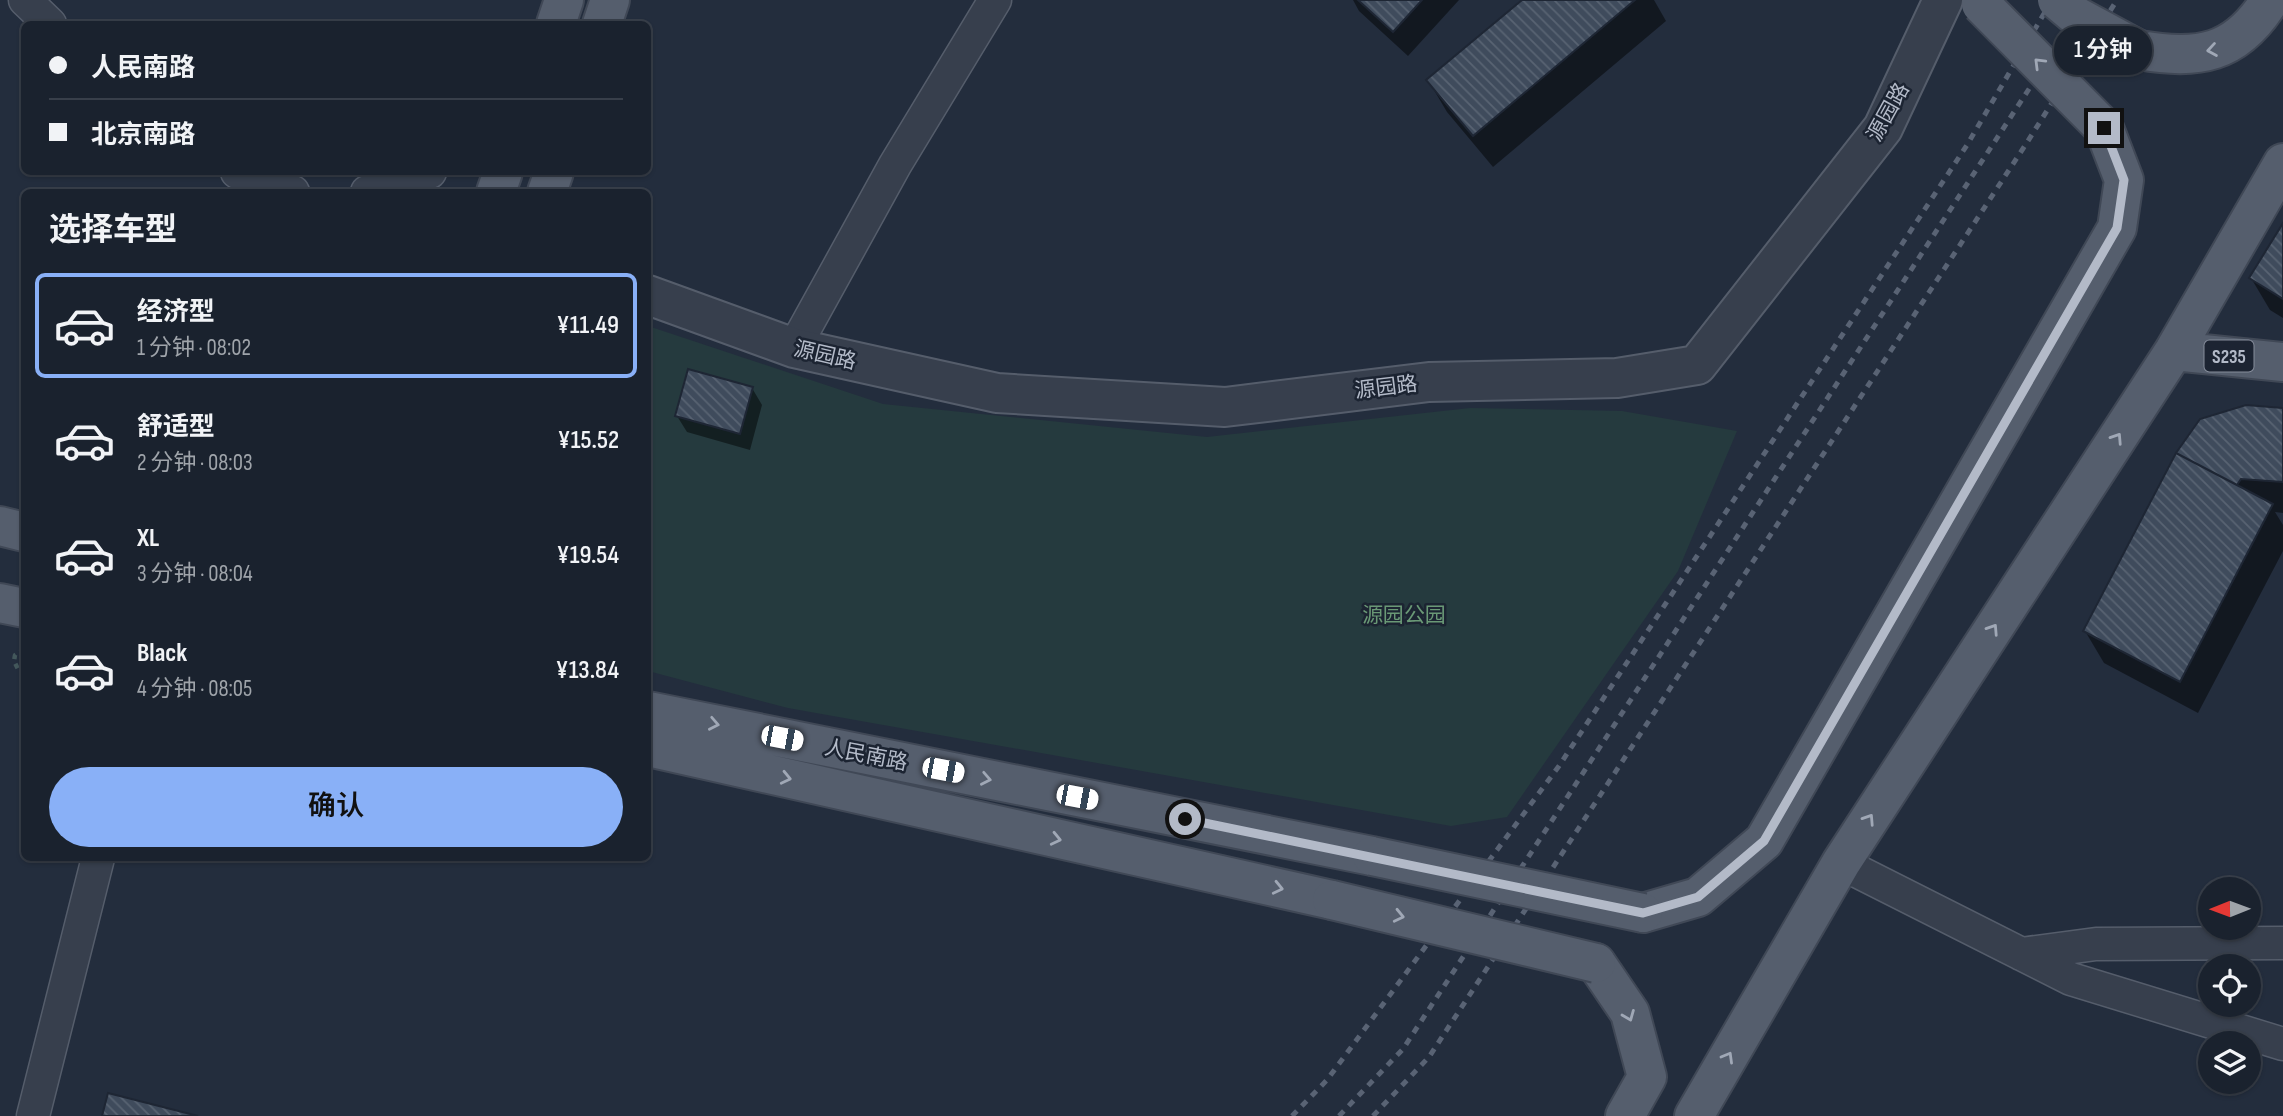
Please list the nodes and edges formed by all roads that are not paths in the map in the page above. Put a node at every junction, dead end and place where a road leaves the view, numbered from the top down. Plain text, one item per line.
1 (25, 0) edge
2 (564, 0) edge
3 (610, 0) edge
4 (995, 0) edge
5 (1942, 0) edge
6 (2057, 0) edge
7 (2270, 0) edge
8 (1978, 2) edge
9 (47, 21) edge
10 (557, 21) edge
11 (602, 21) edge
12 (2283, 163) edge
13 (242, 175) edge
14 (421, 175) edge
15 (276, 189) edge
16 (377, 189) edge
17 (651, 296) edge
18 (794, 348) junction
19 (2174, 351) junction
20 (2283, 362) edge
21 (0, 526) edge
22 (21, 530) edge
23 (0, 603) edge
24 (21, 607) edge
25 (651, 712) edge
26 (651, 748) edge
27 (97, 861) edge
28 (1841, 863) junction
29 (2283, 943) edge
30 (2021, 954) junction
31 (2283, 1044) edge
32 (33, 1116) edge
33 (1625, 1116) edge
34 (1694, 1116) edge

1 - 9 street
2 - 10 main road
3 - 11 main road
4 - 18 street
5 - 18 street, 源园路
7 -> 6 main road, bridge
25 -> 8 main road, 人民南路, bridge
12 - 19 main road
13 - 15 street
14 - 16 street
17 - 18 street, 源园路
19 - 20 main road, S235
28 -> 19 main road
21 - 22 main road
23 - 24 main road
26 -> 33 main road, 人民南路, bridge
27 - 32 street
28 - 30 street
34 -> 28 main road
29 - 30 street
30 - 31 street

